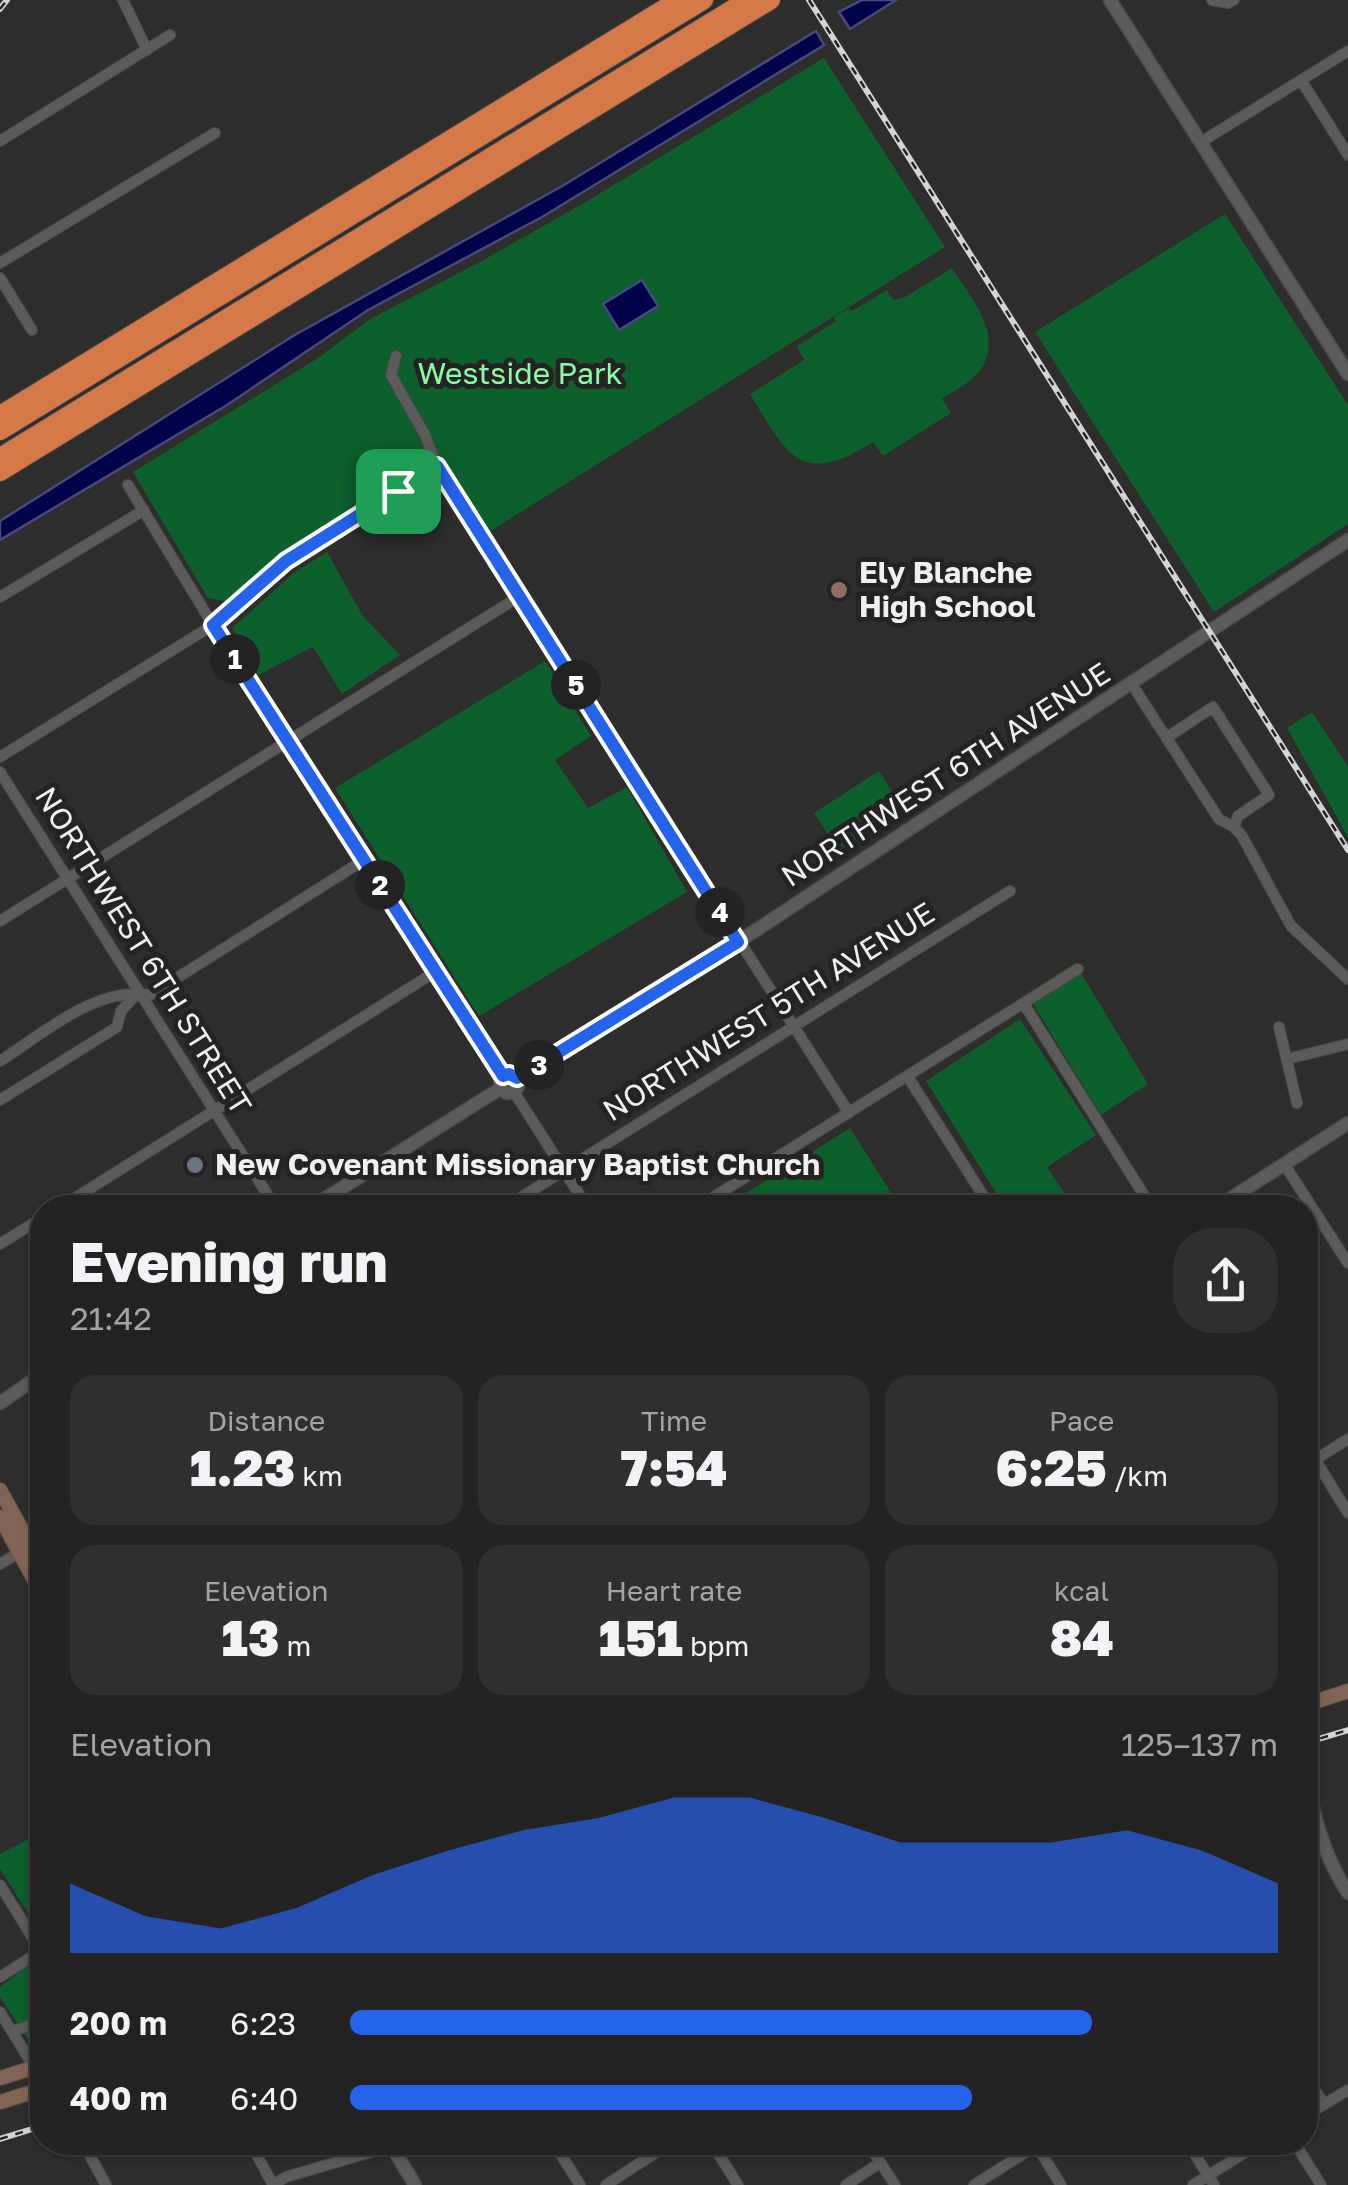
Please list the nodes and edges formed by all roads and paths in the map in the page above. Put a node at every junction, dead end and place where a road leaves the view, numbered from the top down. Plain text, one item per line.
1 (123, 0) edge
2 (678, 0) edge
3 (704, 0) edge
4 (747, 0) edge
5 (771, 0) edge
6 (1110, 0) edge
7 (1212, 0) edge
8 (1234, 0) edge
9 (170, 35) dead end
10 (146, 50) junction
11 (1348, 51) edge
12 (1301, 80) junction
13 (215, 133) dead end
14 (0, 140) edge
15 (1200, 142) junction
16 (1348, 155) edge
17 (0, 263) edge
18 (0, 278) edge
19 (32, 330) dead end
20 (396, 356) dead end
21 (1348, 374) edge
22 (100, 410) junction
23 (0, 415) edge
24 (0, 431) edge
25 (0, 457) edge
26 (437, 466) junction
27 (0, 472) edge
28 (128, 485) dead end
29 (0, 486) edge
30 (144, 510) junction
31 (1348, 540) edge
32 (520, 596) junction
33 (0, 597) edge
34 (213, 625) junction
35 (1131, 683) junction
36 (1166, 738) junction
37 (287, 740) junction
38 (0, 757) edge
39 (0, 772) edge
40 (1234, 827) junction
41 (364, 860) junction
42 (68, 879) junction
43 (1010, 891) dead end
44 (0, 921) edge
45 (738, 942) junction
46 (1078, 969) dead end
47 (434, 972) junction
48 (1348, 979) edge
49 (138, 992) junction
50 (1024, 1004) junction
51 (794, 1025) junction
52 (1279, 1027) dead end
53 (1348, 1044) edge
54 (1287, 1059) junction
55 (0, 1061) edge
56 (908, 1077) junction
57 (509, 1084) junction
58 (0, 1100) edge
59 (1297, 1103) dead end
60 (213, 1109) junction
61 (848, 1112) junction
62 (1348, 1123) edge
63 (1284, 1164) junction
64 (564, 1169) junction
65 (79, 1195) edge
66 (268, 1195) edge
67 (331, 1195) edge
68 (524, 1195) edge
69 (580, 1195) edge
70 (717, 1195) edge
71 (983, 1195) edge
72 (1144, 1195) edge
73 (1236, 1195) edge
74 (1304, 1195) edge
75 (1318, 1217) edge
76 (30, 1225) edge
77 (0, 1244) edge
78 (1348, 1263) edge
79 (30, 1382) edge
80 (0, 1402) edge
81 (1348, 1439) edge
82 (1318, 1457) edge
83 (1318, 1473) edge
84 (0, 1490) edge
85 (1348, 1514) edge
86 (0, 1517) edge
87 (25, 1548) junction
88 (30, 1553) edge
89 (30, 1562) edge
90 (0, 1564) edge
91 (1348, 1692) edge
92 (1318, 1700) edge
93 (1318, 1832) edge
94 (1339, 1864) edge
95 (0, 1885) edge
96 (1348, 1894) edge
97 (30, 1933) edge
98 (30, 1958) edge
99 (0, 1977) edge
100 (0, 2012) edge
101 (30, 2026) edge
102 (12, 2031) junction
103 (30, 2055) edge
104 (30, 2069) edge
105 (0, 2078) edge
106 (1348, 2090) edge
107 (30, 2093) edge
108 (1318, 2095) edge
109 (0, 2102) edge
110 (1324, 2104) junction
111 (1318, 2108) edge
112 (91, 2155) edge
113 (257, 2155) edge
114 (358, 2155) edge
115 (400, 2155) edge
116 (561, 2155) edge
117 (652, 2155) edge
118 (719, 2155) edge
119 (875, 2155) edge
120 (1021, 2155) edge
121 (1044, 2155) edge
122 (1195, 2155) edge
123 (1245, 2155) edge
124 (1302, 2155) edge
125 (880, 2163) junction
126 (1211, 2180) edge
127 (106, 2185) edge
128 (273, 2185) edge
129 (415, 2185) edge
130 (580, 2185) edge
131 (606, 2185) edge
132 (738, 2185) edge
133 (846, 2185) edge
134 (895, 2185) edge
135 (974, 2185) edge
136 (1061, 2185) edge
137 (1194, 2185) edge
138 (1321, 2185) edge

1 - 10 street
2 - 23 highway
3 - 24 highway
4 - 25 highway
5 - 22 highway
6 - 15 street
7 - 8 street
9 - 10 street
10 - 14 street
11 - 12 street
12 - 15 street
12 - 16 street
13 - 17 street
15 - 21 street
18 - 19 street
20 - 26 street
22 - 27 highway
22 - 29 highway
26 - 32 street
26 - 34 street
28 - 30 street
30 - 33 street
30 - 34 street
31 - 35 street, NORTHWEST 6TH AVENUE
32 - 37 street
32 - 45 street
34 - 37 street
34 - 38 street
35 - 36 street
35 - 45 street, NORTHWEST 6TH AVENUE
36 - 40 street
36 - 40 street
37 - 41 street
37 - 42 street
39 - 42 street, NORTHWEST 6TH STREET
40 - 48 street
41 - 47 street
41 - 49 street
42 - 44 street
42 - 49 street, NORTHWEST 6TH STREET
43 - 51 street, NORTHWEST 5TH AVENUE
45 - 51 street
45 - 57 street, NORTHWEST 6TH AVENUE
46 - 50 street
47 - 57 street
47 - 60 street
49 - 55 street
49 - 58 street
49 - 60 street, NORTHWEST 6TH STREET
50 - 56 street
50 - 72 street
51 - 61 street
51 - 64 street, NORTHWEST 5TH AVENUE
52 - 54 street
53 - 54 street
54 - 59 street
56 - 61 street
56 - 71 street
57 - 64 street
57 - 67 street, NORTHWEST 6TH AVENUE
60 - 65 street
60 - 66 street, NORTHWEST 6TH STREET
61 - 70 street
62 - 63 street
63 - 73 street
63 - 74 street
64 - 68 street, NORTHWEST 5TH AVENUE
64 - 69 street
75 - 78 street
76 - 77 street
79 - 80 street
81 - 82 street
83 - 85 street
84 - 87 main road
86 - 87 main road
87 - 88 main road
87 - 89 main road
87 - 90 street
91 - 92 main road
93 - 94 street
94 - 96 street
95 - 97 street
98 - 99 street
100 - 102 street
101 - 102 street
102 - 103 street
104 - 105 main road
106 - 110 street
107 - 109 main road
108 - 110 street
110 - 111 street
112 - 127 street
113 - 128 street
114 - 128 street
115 - 129 street
116 - 130 street
117 - 131 street
118 - 132 street
119 - 125 street
120 - 135 street
121 - 136 street
122 - 126 street
123 - 126 street
124 - 138 street
125 - 133 street
125 - 134 street
126 - 137 street

